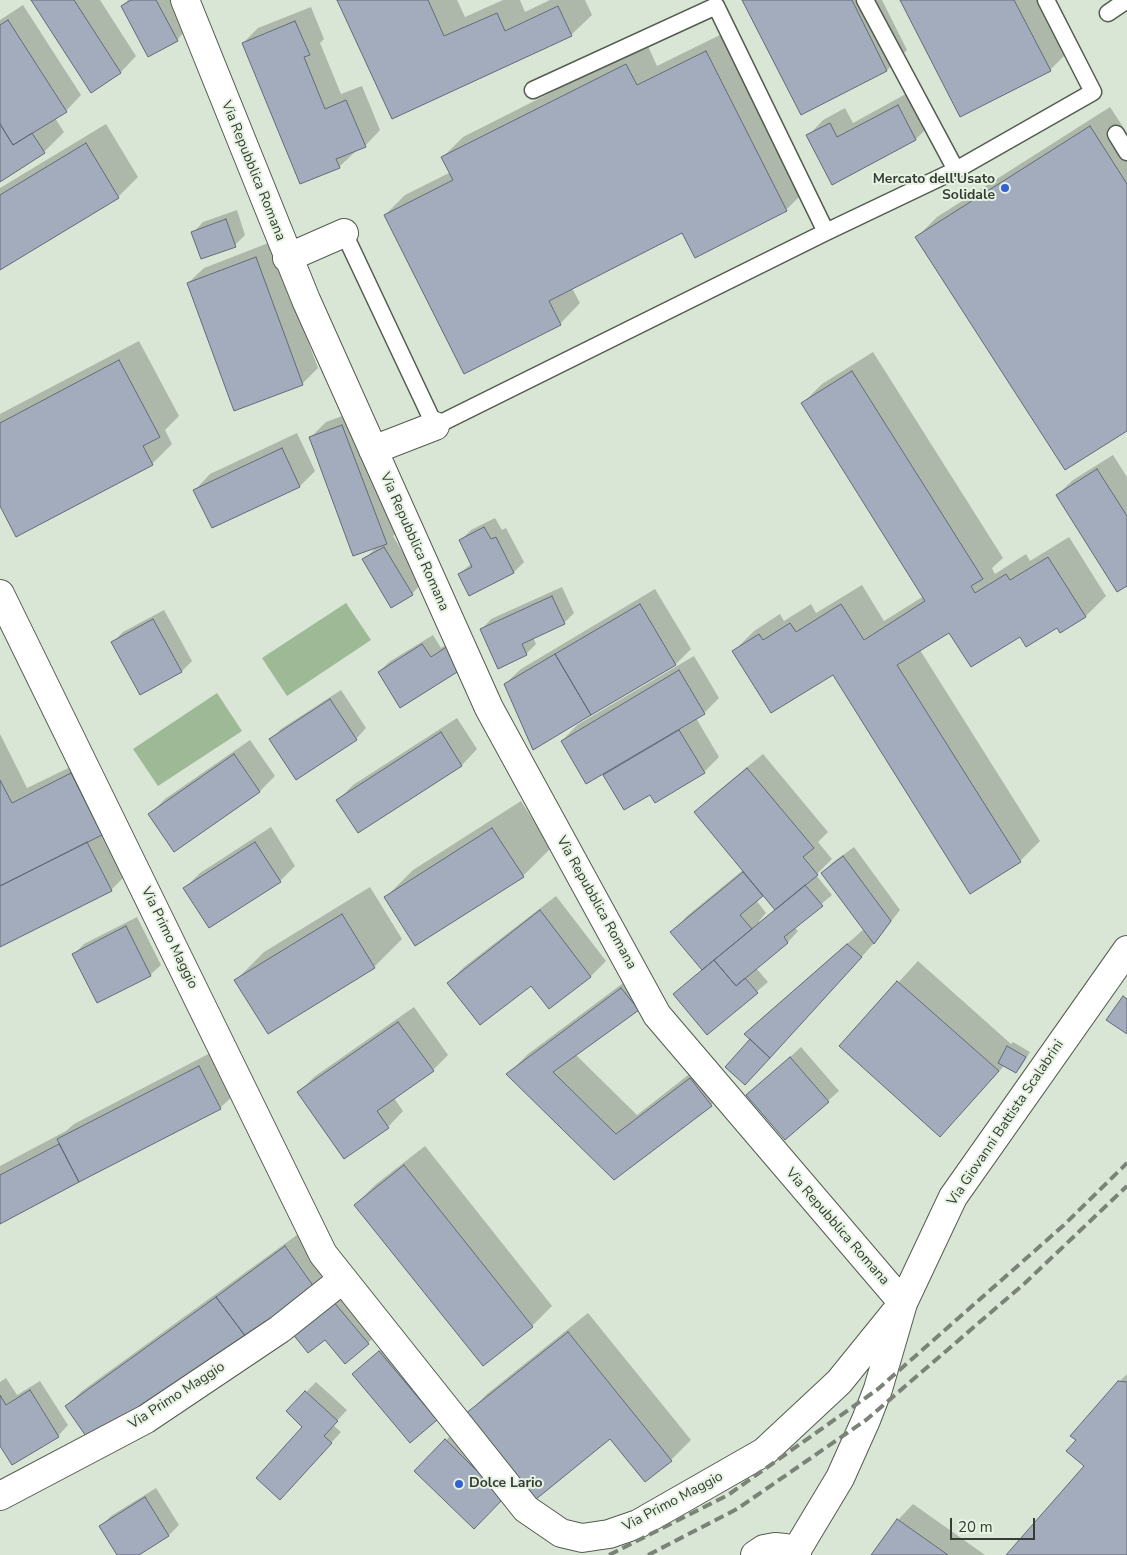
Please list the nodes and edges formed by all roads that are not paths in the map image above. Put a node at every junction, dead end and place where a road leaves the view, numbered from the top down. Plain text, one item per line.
1 (185, 0) edge
2 (865, 0) edge
3 (1046, 0) edge
4 (1127, 0) edge
5 (715, 3) edge
6 (1108, 13) dead end
7 (533, 90) dead end
8 (1116, 134) dead end
9 (1127, 152) edge
10 (956, 170) junction
11 (826, 232) junction
12 (344, 233) joint
13 (287, 258) junction
14 (435, 426) junction
15 (373, 450) junction
16 (0, 594) edge
17 (1127, 950) edge
18 (343, 1279) junction
19 (903, 1303) junction
20 (0, 1496) edge
21 (796, 1554) edge
22 (755, 1555) edge

1 - 13 street, Via Repubblica Romana
2 - 10 lane
3 - 10 lane
4 - 6 lane
5 - 7 lane
5 - 11 lane
8 - 9 lane
10 - 11 lane
11 - 14 lane
12 - 13 street
12 - 14 lane
13 - 15 street, Via Repubblica Romana
14 - 15 street
15 - 19 street, Via Repubblica Romana
16 - 18 street, Via Primo Maggio
17 - 19 street, Via Giovanni Battista Scalabrini
18 - 19 street, Via Primo Maggio
18 - 20 street, Via Primo Maggio
19 - 21 street, Via Giovanni Battista Scalabrini
21 - 22 street

